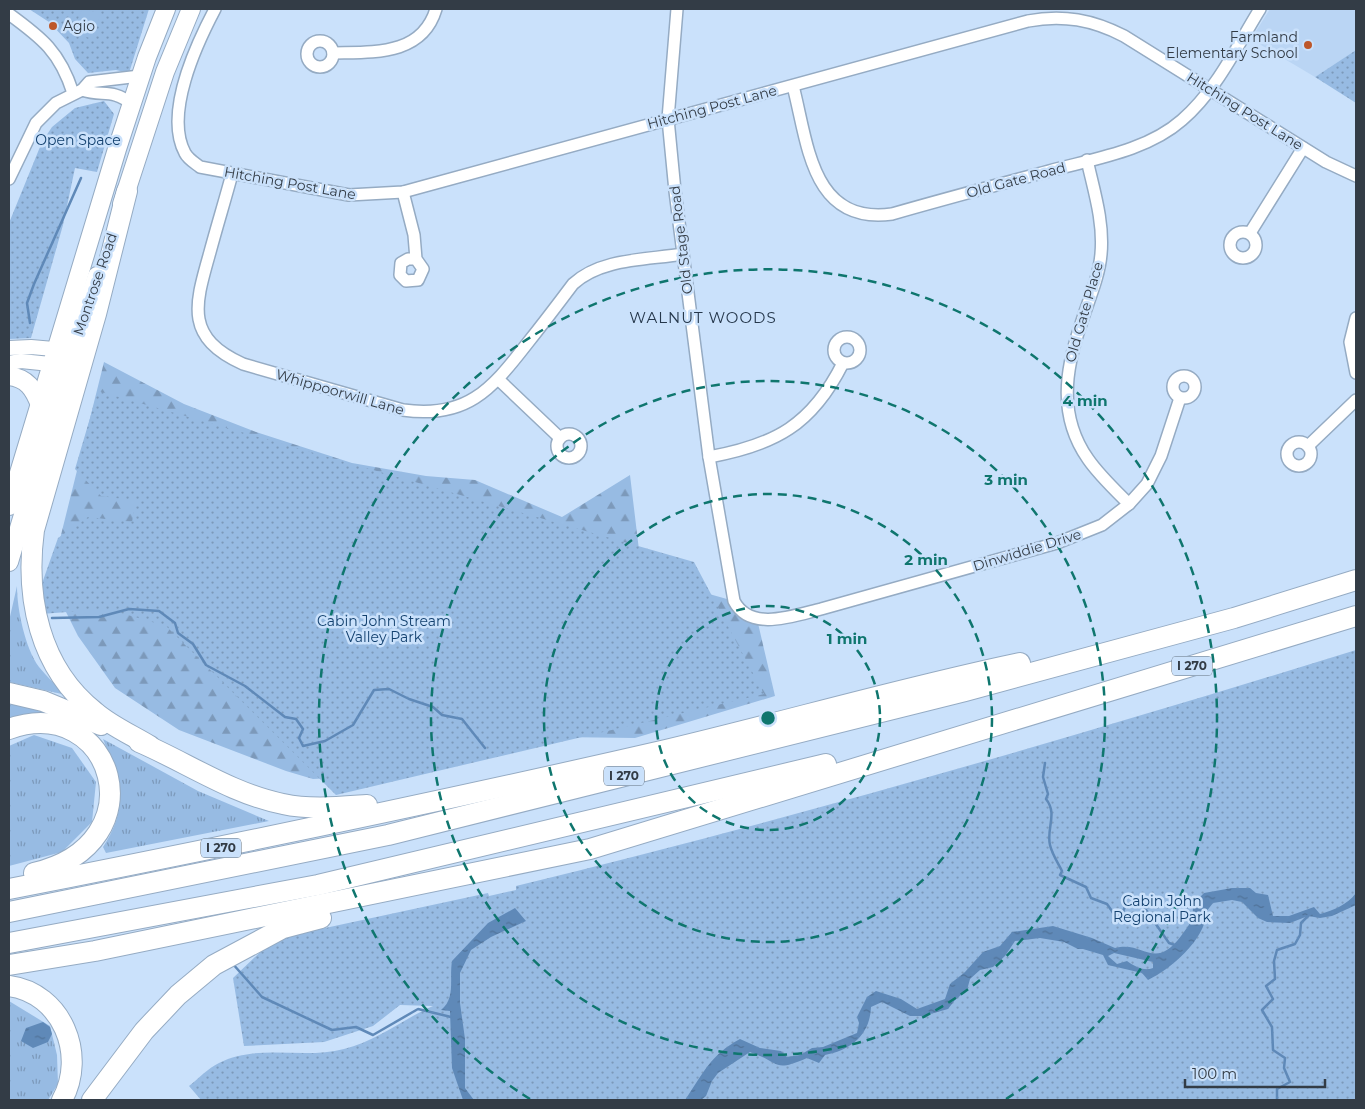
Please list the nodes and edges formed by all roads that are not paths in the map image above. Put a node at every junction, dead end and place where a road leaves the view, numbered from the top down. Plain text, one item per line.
1 (166, 9) edge
2 (191, 9) edge
3 (215, 9) edge
4 (436, 9) edge
5 (677, 9) edge
6 (1260, 9) edge
7 (9, 14) edge
8 (333, 53) dead end
9 (140, 76) junction
10 (793, 86) junction
11 (1210, 88) junction
12 (78, 91) junction
13 (132, 104) junction
14 (668, 119) junction
15 (1303, 148) junction
16 (13, 157) edge
17 (1087, 160) junction
18 (232, 174) junction
19 (1356, 176) edge
20 (9, 179) edge
21 (127, 191) junction
22 (403, 192) junction
23 (1250, 233) dead end
24 (683, 254) junction
25 (416, 259) dead end
26 (1356, 318) edge
27 (9, 348) edge
28 (62, 357) junction
29 (9, 363) edge
30 (843, 363) dead end
31 (1356, 373) edge
32 (9, 376) edge
33 (499, 380) junction
34 (1180, 398) dead end
35 (1356, 400) edge
36 (40, 406) junction
37 (560, 438) dead end
38 (1308, 446) dead end
39 (709, 457) junction
40 (1129, 504) junction
41 (9, 506) edge
42 (9, 562) edge
43 (1356, 580) edge
44 (744, 615) joint
45 (1356, 616) edge
46 (1234, 618) junction
47 (9, 693) edge
48 (1027, 715) junction
49 (9, 730) edge
50 (150, 746) junction
51 (432, 800) junction
52 (454, 879) junction
53 (9, 880) edge
54 (9, 888) edge
55 (9, 912) edge
56 (9, 943) edge
57 (9, 965) edge
58 (9, 986) edge
59 (62, 1100) edge
60 (92, 1100) edge

1 - 9 main road, Montrose Road
2 - 21 main road, Montrose Road
3 - 18 street, Hitching Post Lane
4 - 8 street
5 - 14 street, Old Stage Road
6 - 11 street, Old Gate Road
7 - 12 street
9 - 12 street
9 - 13 main road, Montrose Road
10 - 11 street, Hitching Post Lane
10 - 14 street, Hitching Post Lane
10 - 17 street, Old Gate Road
11 - 15 street, Hitching Post Lane
11 - 17 street, Old Gate Road
12 - 13 street
12 - 16 street
13 - 28 main road, Montrose Road
14 - 22 street, Hitching Post Lane
14 - 24 street, Old Stage Road
15 - 19 street, Hitching Post Lane
15 - 23 street
16 - 20 street
17 - 40 street, Old Gate Place
18 - 22 street, Hitching Post Lane
18 - 33 street, Whippoorwill Lane
21 - 28 main road, Montrose Road
21 - 50 highway
22 - 25 street
24 - 33 street, Whippoorwill Lane
24 - 39 street, Old Stage Road
26 - 31 street
27 - 28 street
28 - 29 street
28 - 36 main road, Montrose Road
28 - 42 main road, Montrose Road
30 - 39 street
32 - 36 main road
33 - 37 street
34 - 40 street, Dinwiddie Drive
35 - 38 street
36 - 41 main road, Montrose Road
39 - 44 street, Old Stage Road
40 - 44 street, Dinwiddie Drive
43 - 46 highway, I 270
45 - 48 highway, I 270
46 - 51 highway, I 270
46 - 55 highway, I 270
47 - 50 highway
48 - 52 highway, I 270
48 - 56 highway, I 270
49 - 53 highway
50 - 51 highway
51 - 54 highway, I 270
52 - 57 highway, I 270
52 - 60 highway
58 - 59 highway

